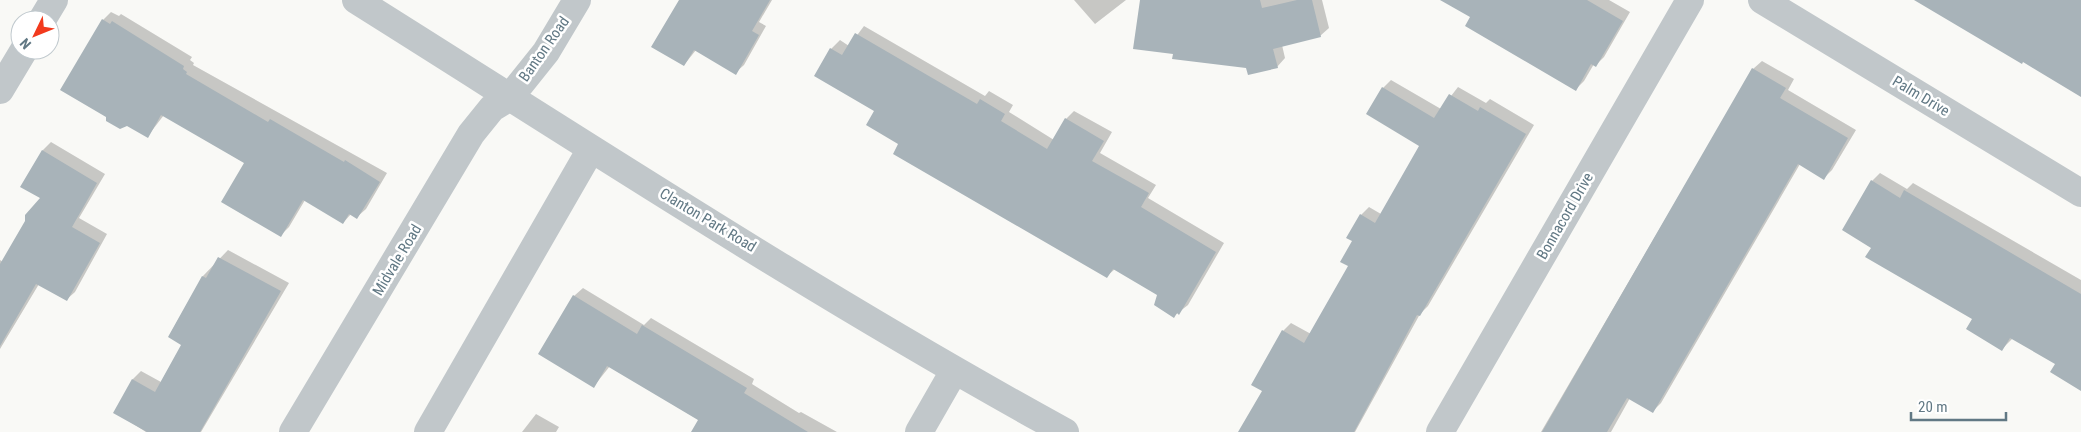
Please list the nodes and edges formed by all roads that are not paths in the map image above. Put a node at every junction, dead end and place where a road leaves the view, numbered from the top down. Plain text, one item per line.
1 (356, 0) edge
2 (577, 0) edge
3 (1690, 0) edge
4 (1762, 0) edge
5 (18, 60) edge
6 (0, 90) edge
7 (510, 97) junction
8 (592, 149) junction
9 (2081, 193) edge
10 (954, 371) junction
11 (294, 432) edge
12 (428, 432) edge
13 (919, 432) edge
14 (1065, 432) edge
15 (1440, 432) edge

1 - 7 street, Clanton Park Road
2 - 7 street, Banton Road
3 - 15 street, Bonnacord Drive
4 - 9 street, Palm Drive
5 - 6 street
7 - 8 street, Clanton Park Road
7 - 11 street, Midvale Road
8 - 10 street, Clanton Park Road
8 - 12 street
10 - 13 street
10 - 14 street, Clanton Park Road

